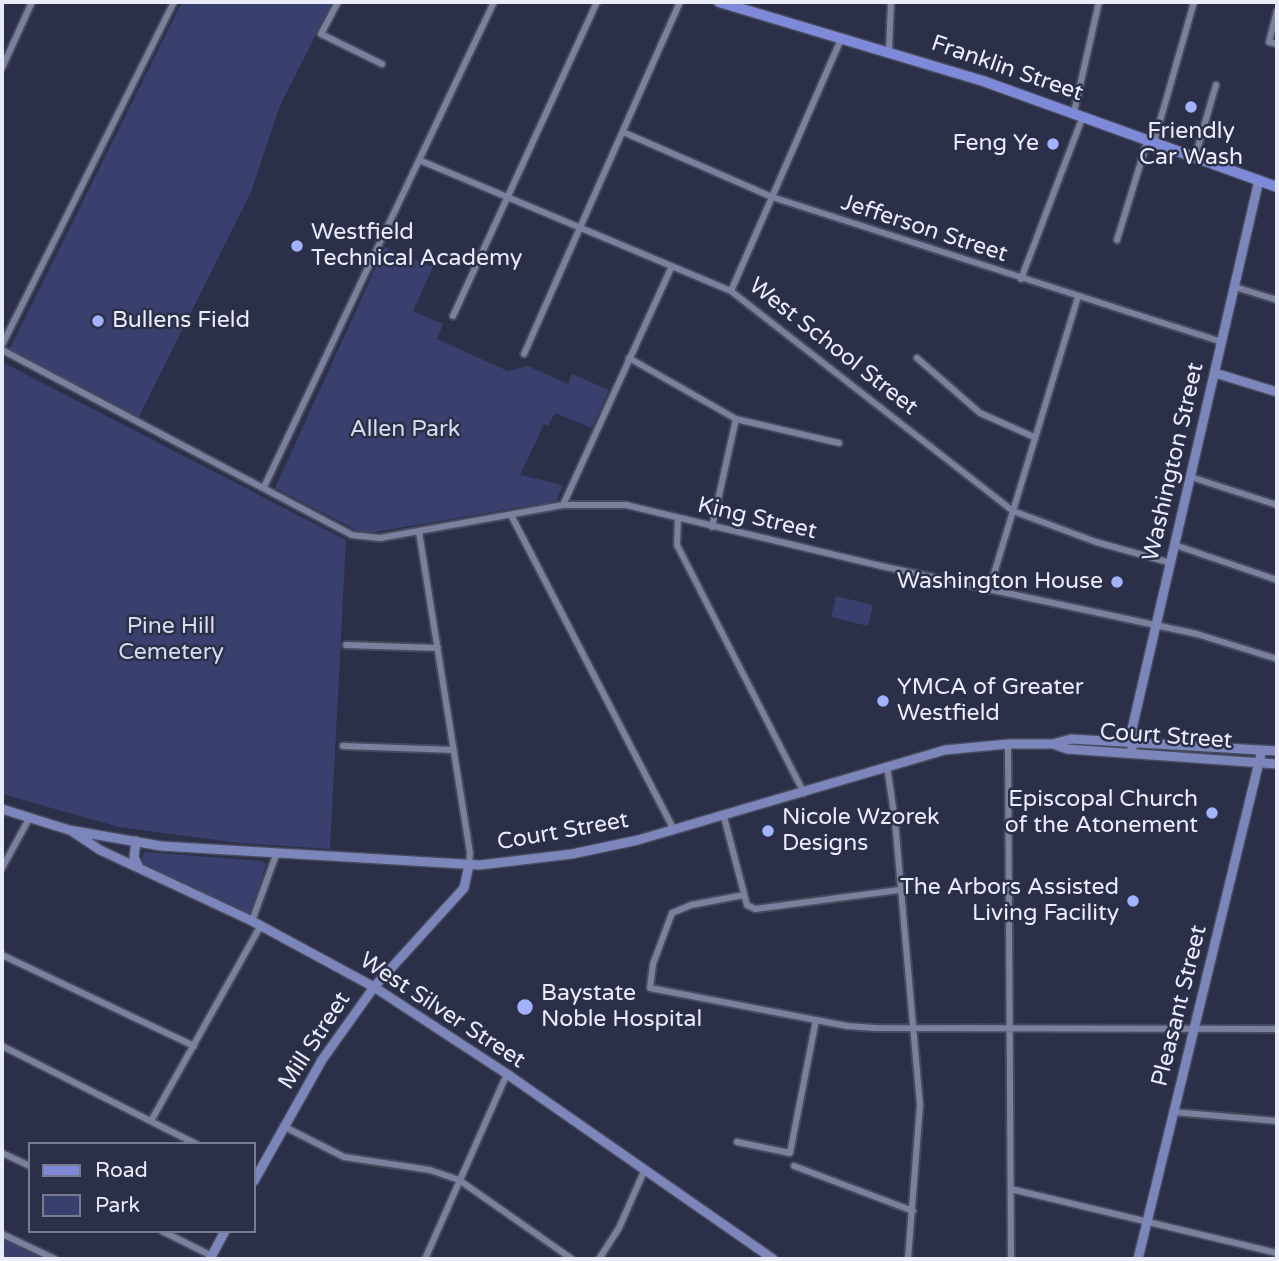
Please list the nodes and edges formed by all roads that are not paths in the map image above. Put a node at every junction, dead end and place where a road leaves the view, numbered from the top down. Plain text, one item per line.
1 (32, 2) edge
2 (174, 2) edge
3 (338, 2) edge
4 (494, 2) edge
5 (597, 2) edge
6 (680, 2) edge
7 (719, 2) edge
8 (891, 2) edge
9 (1099, 2) edge
10 (1194, 2) edge
11 (1277, 11) edge
12 (842, 37) junction
13 (1277, 44) edge
14 (889, 50) junction
15 (382, 64) dead end
16 (2, 68) edge
17 (1216, 85) dead end
18 (1078, 114) junction
19 (623, 132) junction
20 (1151, 140) junction
21 (1195, 157) junction
22 (419, 160) junction
23 (1259, 180) junction
24 (1277, 187) edge
25 (508, 197) junction
26 (772, 197) junction
27 (580, 228) junction
28 (1116, 240) dead end
29 (672, 266) junction
30 (1021, 279) junction
31 (1235, 287) junction
32 (731, 291) junction
33 (1078, 297) junction
34 (1277, 300) edge
35 (453, 316) dead end
36 (1222, 342) junction
37 (2, 345) edge
38 (2, 351) edge
39 (524, 355) dead end
40 (629, 358) junction
41 (917, 358) dead end
42 (1215, 373) junction
43 (1277, 392) edge
44 (736, 419) junction
45 (1034, 437) junction
46 (839, 443) dead end
47 (1191, 477) junction
48 (264, 487) junction
49 (563, 505) junction
50 (1277, 505) edge
51 (1013, 511) junction
52 (511, 515) junction
53 (678, 518) junction
54 (712, 527) junction
55 (419, 532) junction
56 (1175, 545) junction
57 (1171, 562) junction
58 (1277, 580) edge
59 (989, 590) junction
60 (1156, 626) junction
61 (346, 645) dead end
62 (438, 648) junction
63 (1277, 659) edge
64 (1131, 742) junction
65 (1008, 744) junction
66 (1052, 744) junction
67 (1198, 745) junction
68 (343, 746) dead end
69 (454, 750) junction
70 (1262, 750) junction
71 (1277, 751) edge
72 (1132, 753) junction
73 (1197, 759) junction
74 (1260, 763) junction
75 (1277, 764) edge
76 (887, 766) junction
77 (804, 793) junction
78 (2, 809) edge
79 (30, 817) junction
80 (724, 817) junction
81 (69, 830) junction
82 (674, 830) junction
83 (136, 841) junction
84 (276, 855) junction
85 (469, 865) junction
86 (2, 868) edge
87 (140, 870) junction
88 (899, 890) junction
89 (744, 895) junction
90 (256, 923) junction
91 (2, 955) edge
92 (374, 987) junction
93 (816, 1020) junction
94 (913, 1028) junction
95 (1277, 1029) edge
96 (1010, 1030) junction
97 (1194, 1031) junction
98 (2, 1046) edge
99 (194, 1046) junction
100 (507, 1074) junction
101 (1173, 1112) junction
102 (150, 1121) junction
103 (1277, 1121) edge
104 (283, 1126) junction
105 (193, 1142) edge
106 (737, 1142) dead end
107 (2, 1153) edge
108 (28, 1165) edge
109 (794, 1166) dead end
110 (645, 1169) junction
111 (256, 1174) edge
112 (459, 1180) junction
113 (1011, 1189) junction
114 (912, 1212) junction
115 (1146, 1222) junction
116 (166, 1233) edge
117 (224, 1233) edge
118 (2, 1234) edge
119 (1257, 1248) junction
120 (1277, 1253) edge
121 (211, 1257) edge
122 (55, 1259) edge
123 (425, 1259) edge
124 (572, 1259) edge
125 (600, 1259) edge
126 (773, 1259) edge
127 (908, 1259) edge
128 (1011, 1259) edge
129 (1138, 1259) edge
130 (1256, 1259) edge

1 - 16 street
2 - 37 street
3 - 15 street
4 - 22 street
5 - 25 street
6 - 19 street
7 - 12 main road, Franklin Street
8 - 14 street
9 - 18 street
10 - 20 street
11 - 13 street
12 - 14 main road, Franklin Street
12 - 26 street
14 - 18 main road, Franklin Street
17 - 21 street
18 - 20 main road, Franklin Street
18 - 30 street
19 - 26 street, Jefferson Street
19 - 27 street
20 - 21 main road, Franklin Street
20 - 28 street
21 - 23 main road, Franklin Street
22 - 25 street, West School Street
22 - 48 street
23 - 24 main road, Franklin Street
23 - 31 main road, Washington Street
25 - 27 street, West School Street
25 - 35 street
26 - 30 street, Jefferson Street
26 - 32 street
27 - 29 street, West School Street
27 - 39 street
29 - 32 street, West School Street
29 - 40 street
30 - 33 street, Jefferson Street
31 - 34 street
31 - 36 main road, Washington Street
32 - 51 street, West School Street
33 - 36 street, Jefferson Street
33 - 45 street
36 - 42 main road, Washington Street
38 - 48 street
40 - 44 street
40 - 49 street
41 - 45 street
42 - 43 main road
42 - 47 main road, Washington Street
44 - 46 street
44 - 54 street
45 - 51 street
47 - 50 street
47 - 56 main road, Washington Street
48 - 55 street, King Street
49 - 52 street, King Street
49 - 53 street, King Street
51 - 57 street, West School Street
51 - 59 street
52 - 55 street, King Street
52 - 82 street
53 - 54 street, King Street
53 - 77 street
54 - 59 street, King Street
55 - 62 street
56 - 57 main road, Washington Street
56 - 58 street
57 - 60 main road, Washington Street
59 - 60 street, King Street
60 - 63 street, King Street
60 - 64 main road, Washington Street
61 - 62 street
62 - 69 street
64 - 66 main road, Court Street
64 - 67 main road, Court Street
64 - 72 main road, Washington Street
65 - 66 main road, Court Street
65 - 76 main road, Court Street
65 - 96 street
66 - 72 main road, Court Street
67 - 70 main road, Court Street
67 - 73 main road
68 - 69 street
69 - 85 street
70 - 71 main road, Court Street
70 - 74 main road, Pleasant Street
72 - 73 main road, Court Street
73 - 74 main road, Court Street
74 - 75 main road, Court Street
74 - 97 main road, Pleasant Street
76 - 77 main road, Court Street
76 - 88 street
77 - 80 main road, Court Street
78 - 79 main road
79 - 81 main road
79 - 86 street
80 - 82 main road, Court Street
80 - 89 street
81 - 83 main road, Court Street
81 - 87 main road, West Silver Street
82 - 85 main road, Court Street
83 - 84 main road, Court Street
83 - 87 main road
84 - 85 main road, Court Street
84 - 90 street
85 - 92 main road, Mill Street
87 - 90 main road, West Silver Street
88 - 89 street
88 - 94 street
89 - 93 street
90 - 92 main road, West Silver Street
90 - 99 street
91 - 99 street
92 - 100 main road, West Silver Street
92 - 104 main road, Mill Street
93 - 94 street
93 - 106 street
94 - 96 street
94 - 114 street
95 - 97 street
96 - 97 street
96 - 113 street
97 - 101 main road, Pleasant Street
98 - 102 street
99 - 102 street
100 - 110 main road, West Silver Street
100 - 112 street
101 - 103 street
101 - 115 main road, Pleasant Street
102 - 105 street
104 - 111 main road, Mill Street
104 - 112 street
107 - 108 street
109 - 114 street
110 - 125 street
110 - 126 main road, West Silver Street
112 - 123 street
112 - 124 street
113 - 115 street
113 - 128 street
114 - 127 street
115 - 119 street
115 - 129 main road, Pleasant Street
116 - 121 street
117 - 121 main road
118 - 122 street
119 - 120 street
119 - 130 street

